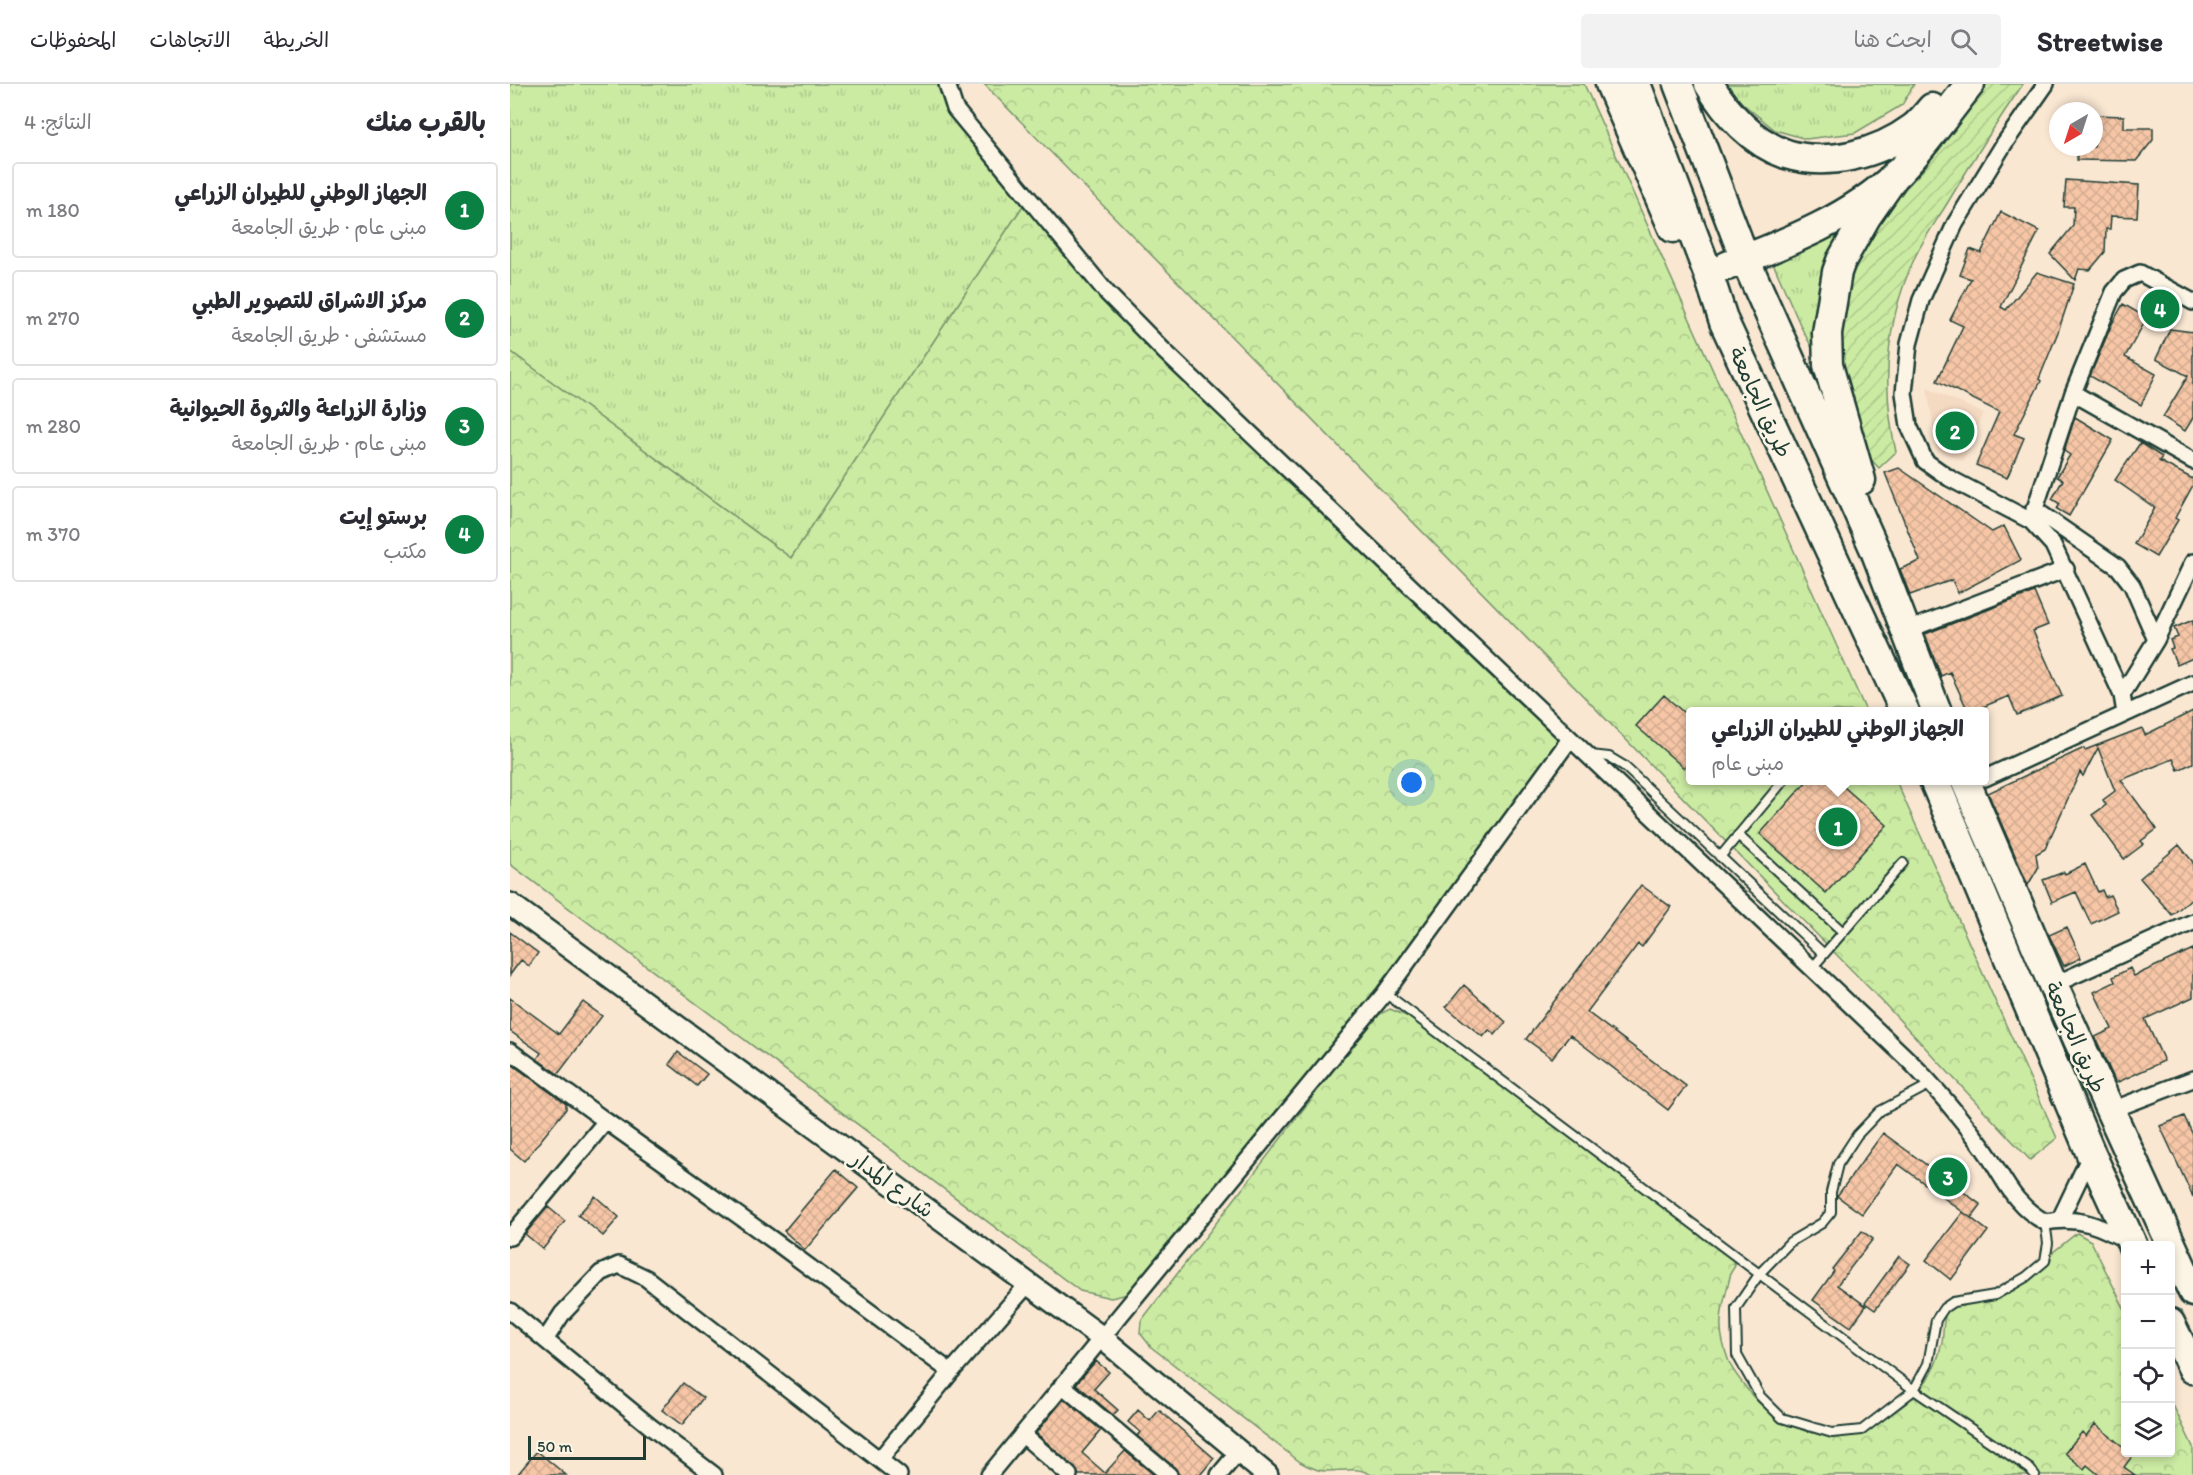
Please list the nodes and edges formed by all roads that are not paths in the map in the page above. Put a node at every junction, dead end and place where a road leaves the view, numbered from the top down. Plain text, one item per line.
1 (946, 84) edge
2 (1610, 84) edge
3 (1636, 84) edge
4 (1678, 84) edge
5 (1709, 84) edge
6 (1947, 84) edge
7 (1970, 84) edge
8 (2046, 84) edge
9 (1896, 174) junction
10 (1745, 259) junction
11 (1708, 273) junction
12 (2193, 302) edge
13 (1724, 322) junction
14 (2073, 393) junction
15 (2193, 461) edge
16 (2033, 515) junction
17 (1875, 550) junction
18 (2193, 562) edge
19 (2066, 569) junction
20 (1905, 631) junction
21 (2156, 640) junction
22 (2193, 683) edge
23 (2122, 695) junction
24 (1903, 707) edge
25 (1935, 707) edge
26 (2126, 713) junction
27 (1570, 740) junction
28 (1585, 754) junction
29 (1989, 774) edge
30 (1780, 785) edge
31 (1936, 785) edge
32 (1976, 785) edge
33 (1738, 835) junction
34 (1720, 857) junction
35 (1903, 863) dead end
36 (510, 904) edge
37 (2193, 922) edge
38 (1843, 932) junction
39 (1824, 954) junction
40 (1812, 968) junction
41 (2053, 985) junction
42 (1385, 993) junction
43 (510, 1051) edge
44 (2193, 1079) edge
45 (1932, 1084) junction
46 (2109, 1111) junction
47 (606, 1121) junction
48 (2091, 1154) junction
49 (2053, 1221) junction
50 (510, 1237) edge
51 (2127, 1241) edge
52 (2131, 1241) edge
53 (1760, 1273) junction
54 (1028, 1284) junction
55 (2193, 1292) edge
56 (510, 1311) edge
57 (2175, 1333) edge
58 (1101, 1337) junction
59 (545, 1340) junction
60 (2193, 1369) edge
61 (951, 1372) junction
62 (1062, 1385) junction
63 (1914, 1390) junction
64 (1022, 1434) junction
65 (1239, 1452) junction
66 (880, 1459) junction
67 (697, 1470) edge
68 (714, 1475) edge
69 (899, 1475) edge
70 (989, 1475) edge
71 (1068, 1475) edge
72 (1169, 1475) edge
73 (1219, 1475) edge
74 (1267, 1475) edge
75 (2035, 1475) edge

1 - 27 street
2 - 13 highway
3 - 11 highway, طريق الجامعة
4 - 10 highway, طريق الجامعة
5 - 6 highway
7 - 9 highway
8 - 16 street
9 - 10 highway
9 - 17 highway
10 - 11 highway
10 - 17 highway, طريق الجامعة
11 - 13 highway, طريق الجامعة
12 - 14 street
13 - 24 highway, طريق الجامعة
14 - 15 street
14 - 16 street
16 - 19 street
16 - 21 street
17 - 20 highway, طريق الجامعة
18 - 21 street
19 - 20 street
19 - 23 street
20 - 25 highway, طريق الجامعة
21 - 23 street
22 - 26 street
23 - 26 street
26 - 29 street
27 - 28 street
27 - 42 street
28 - 34 lane
28 - 40 street
30 - 33 lane
31 - 48 highway, طريق الجامعة
32 - 41 highway, طريق الجامعة
33 - 34 lane
33 - 38 lane
34 - 39 lane
35 - 38 lane
36 - 54 street, شارع المدار
37 - 41 street
38 - 39 lane
39 - 40 lane
40 - 45 street
41 - 46 highway, طريق الجامعة
42 - 53 lane
42 - 58 street
43 - 47 street
44 - 46 street
45 - 49 street
45 - 53 lane
46 - 55 highway, طريق الجامعة
47 - 50 street
47 - 61 street
48 - 49 street
48 - 52 highway, طريق الجامعة
49 - 51 street
49 - 63 lane
53 - 63 lane
53 - 63 lane
54 - 58 street, شارع المدار
54 - 61 street
56 - 59 street
57 - 60 highway
58 - 62 street
58 - 65 street, شارع المدار
59 - 66 street
59 - 67 street
61 - 66 street
62 - 64 street
62 - 72 street
63 - 75 lane
64 - 70 street
64 - 71 street
65 - 73 street
65 - 74 street, شارع المدار
66 - 69 street
67 - 68 street

